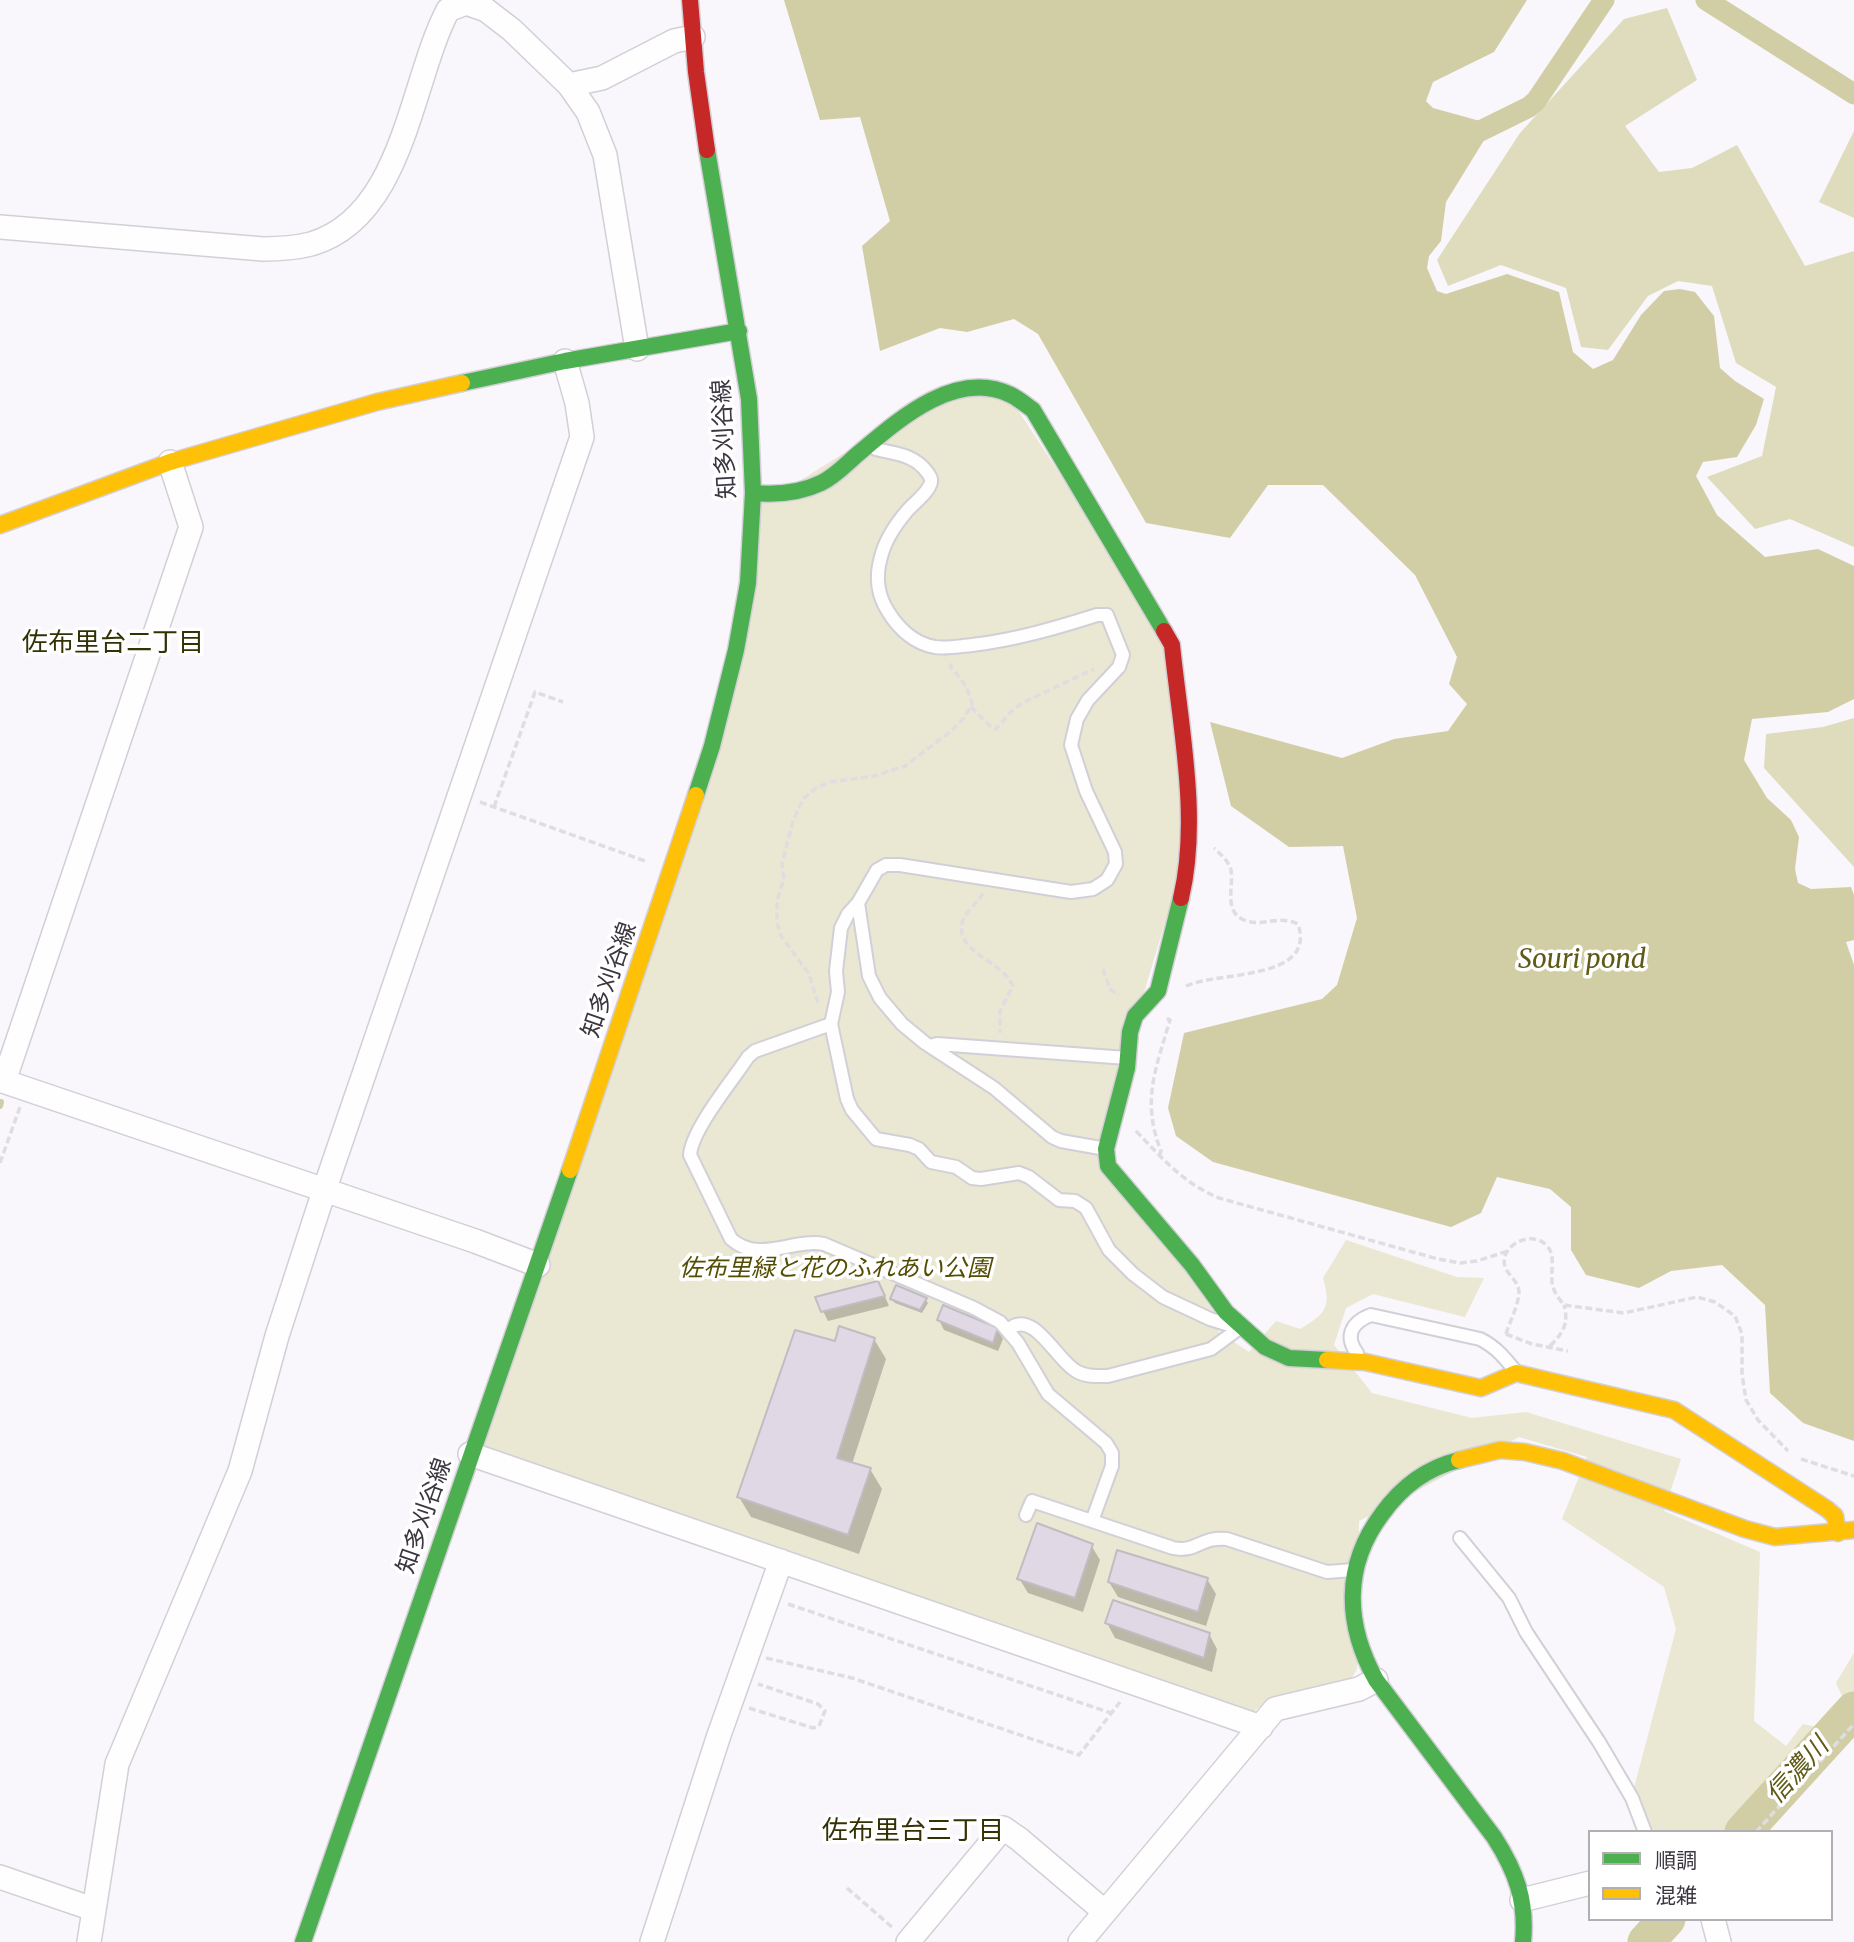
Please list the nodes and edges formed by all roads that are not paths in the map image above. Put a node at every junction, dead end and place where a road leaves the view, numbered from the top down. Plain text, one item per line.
1 (690, 0) edge
2 (693, 37) junction
3 (569, 85) junction
4 (0, 227) edge
5 (739, 331) junction
6 (637, 349) junction
7 (565, 361) junction
8 (870, 444) junction
9 (170, 462) junction
10 (753, 493) junction
11 (0, 525) edge
12 (858, 903) junction
13 (827, 1026) junction
14 (930, 1046) junction
15 (1127, 1058) junction
16 (2, 1080) edge
17 (1106, 1149) junction
18 (324, 1191) junction
19 (538, 1265) junction
20 (1238, 1323) junction
21 (1008, 1330) junction
22 (1356, 1361) junction
23 (1516, 1373) junction
24 (470, 1454) junction
25 (1026, 1515) dead end
26 (1092, 1521) junction
27 (1846, 1531) edge
28 (1460, 1538) dead end
29 (781, 1562) junction
30 (1354, 1570) junction
31 (1376, 1680) junction
32 (1261, 1727) junction
33 (1643, 1830) edge
34 (0, 1877) edge
35 (1588, 1884) edge
36 (1522, 1900) junction
37 (93, 1909) junction
38 (1105, 1912) junction
39 (1714, 1921) edge
40 (89, 1942) edge
41 (303, 1942) edge
42 (652, 1942) edge
43 (908, 1942) edge
44 (1080, 1942) edge
45 (1523, 1942) edge
46 (1719, 1942) edge

1 - 2 street, 知多刈谷線
2 - 3 street
2 - 5 street, 知多刈谷線
3 - 4 street
3 - 6 street
5 - 6 street
5 - 10 street, 知多刈谷線
6 - 7 street
7 - 9 street
7 - 18 street
8 - 10 street
8 - 12 lane
8 - 15 street
9 - 11 street
9 - 16 street
10 - 19 street, 知多刈谷線
12 - 13 lane
12 - 14 lane
13 - 20 lane
13 - 21 lane
14 - 15 lane
14 - 17 lane
15 - 17 street
16 - 18 street
17 - 20 street
18 - 19 street
18 - 37 street
19 - 24 street, 知多刈谷線
20 - 21 lane
20 - 22 street
21 - 26 lane
22 - 23 street
22 - 23 lane
23 - 27 street
24 - 29 street
24 - 41 street, 知多刈谷線
25 - 26 lane
26 - 30 lane
27 - 30 street
28 - 33 lane
29 - 32 street
29 - 42 street
30 - 31 street
31 - 32 street
31 - 36 street
32 - 38 street
34 - 37 street
35 - 36 street
36 - 45 street
37 - 40 street
38 - 43 street
38 - 44 street
39 - 46 street

